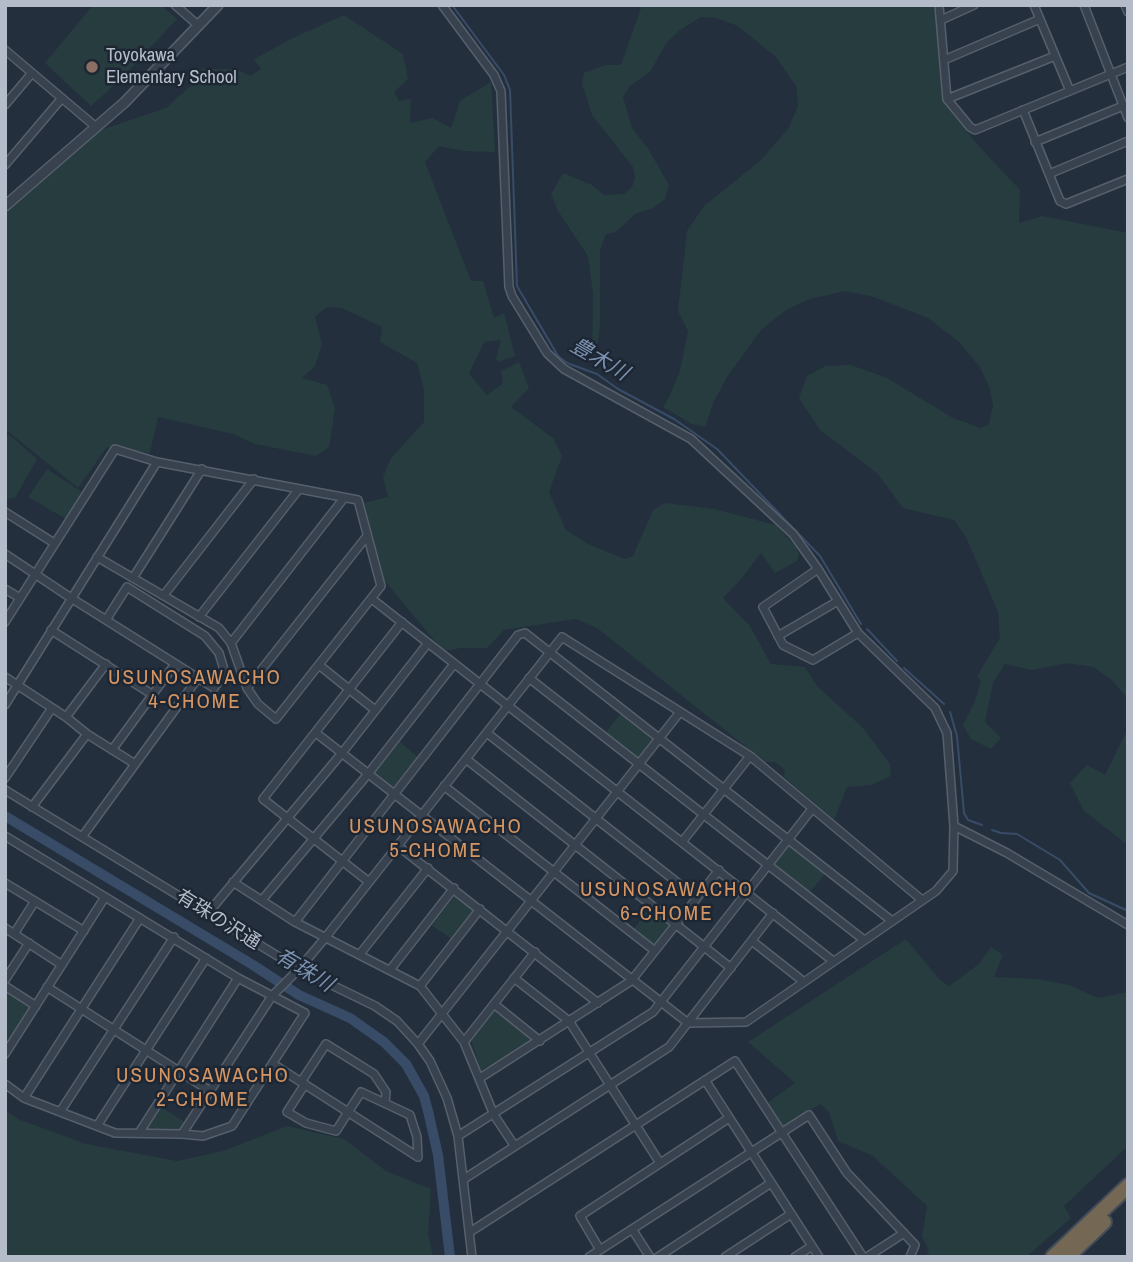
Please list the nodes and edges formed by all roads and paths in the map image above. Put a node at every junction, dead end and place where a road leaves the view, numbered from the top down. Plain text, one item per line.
1 (175, 5) edge
2 (218, 5) edge
3 (442, 5) edge
4 (939, 5) edge
5 (974, 5) edge
6 (1034, 5) edge
7 (1084, 5) edge
8 (1125, 5) edge
9 (1128, 12) edge
10 (1040, 19) junction
11 (941, 20) junction
12 (199, 26) junction
13 (5, 50) edge
14 (1055, 56) junction
15 (944, 60) junction
16 (1128, 67) edge
17 (32, 73) junction
18 (1111, 74) junction
19 (1070, 91) junction
20 (62, 98) junction
21 (947, 99) junction
22 (5, 104) edge
23 (1123, 106) junction
24 (1023, 110) junction
25 (1128, 118) edge
26 (96, 127) junction
27 (1128, 141) edge
28 (1035, 142) junction
29 (5, 165) edge
30 (1049, 174) junction
31 (1128, 179) edge
32 (5, 206) edge
33 (157, 461) junction
34 (202, 469) junction
35 (254, 479) junction
36 (299, 489) junction
37 (344, 498) junction
38 (5, 512) edge
39 (367, 536) junction
40 (54, 543) junction
41 (5, 554) edge
42 (97, 556) junction
43 (818, 569) junction
44 (35, 575) junction
45 (133, 578) junction
46 (5, 589) edge
47 (164, 595) junction
48 (20, 598) junction
49 (71, 598) junction
50 (372, 599) junction
51 (838, 601) junction
52 (199, 617) junction
53 (106, 620) junction
54 (5, 622) edge
55 (402, 622) junction
56 (51, 629) junction
57 (858, 633) junction
58 (778, 636) junction
59 (231, 643) junction
60 (428, 643) junction
61 (550, 651) junction
62 (106, 664) junction
63 (175, 664) junction
64 (454, 664) junction
65 (319, 665) junction
66 (5, 677) edge
67 (198, 678) junction
68 (529, 678) junction
69 (481, 684) junction
70 (18, 685) junction
71 (247, 688) junction
72 (349, 689) junction
73 (153, 695) junction
74 (5, 705) edge
75 (508, 706) junction
76 (52, 708) junction
77 (375, 710) junction
78 (680, 712) junction
79 (66, 717) junction
80 (316, 733) junction
81 (487, 733) junction
82 (87, 734) junction
83 (659, 737) junction
84 (112, 750) junction
85 (342, 753) junction
86 (750, 756) junction
87 (466, 760) junction
88 (135, 764) junction
89 (638, 764) junction
90 (368, 774) junction
91 (5, 778) edge
92 (444, 786) junction
93 (724, 788) junction
94 (5, 790) edge
95 (617, 791) junction
96 (394, 795) junction
97 (32, 807) junction
98 (812, 809) junction
99 (703, 815) junction
100 (421, 816) junction
101 (287, 818) junction
102 (596, 818) junction
103 (954, 826) junction
104 (5, 836) edge
105 (82, 837) junction
106 (314, 839) junction
107 (789, 839) junction
108 (682, 842) junction
109 (575, 845) junction
110 (398, 846) junction
111 (342, 860) junction
112 (768, 865) junction
113 (428, 868) junction
114 (719, 870) junction
115 (554, 871) junction
116 (233, 882) junction
117 (369, 882) junction
118 (5, 883) edge
119 (454, 888) junction
120 (746, 892) junction
121 (105, 897) junction
122 (697, 898) junction
123 (262, 900) junction
124 (922, 900) junction
125 (35, 901) junction
126 (530, 901) junction
127 (480, 909) junction
128 (208, 913) junction
129 (773, 914) junction
130 (141, 918) junction
131 (892, 921) junction
132 (295, 922) junction
133 (676, 925) junction
134 (1128, 925) edge
135 (5, 928) edge
136 (84, 931) junction
137 (508, 931) junction
138 (14, 934) junction
139 (174, 937) junction
140 (325, 938) junction
141 (864, 940) junction
142 (752, 941) junction
143 (29, 943) junction
144 (704, 946) junction
145 (655, 951) junction
146 (535, 953) junction
147 (360, 954) junction
148 (206, 958) junction
149 (833, 961) junction
150 (62, 965) junction
151 (731, 968) junction
152 (299, 970) junction
153 (390, 970) junction
154 (238, 978) junction
155 (514, 978) junction
156 (5, 981) edge
157 (631, 981) junction
158 (804, 982) junction
159 (5, 986) edge
160 (420, 986) junction
161 (47, 987) junction
162 (273, 994) junction
163 (598, 1003) junction
164 (659, 1003) junction
165 (494, 1004) junction
166 (36, 1006) junction
167 (81, 1008) junction
168 (442, 1014) junction
169 (569, 1021) junction
170 (688, 1023) junction
171 (114, 1030) junction
172 (540, 1041) junction
173 (464, 1042) junction
174 (418, 1044) junction
175 (146, 1051) junction
176 (590, 1053) junction
177 (5, 1054) edge
178 (273, 1064) junction
179 (179, 1071) junction
180 (480, 1077) junction
181 (705, 1080) junction
182 (303, 1083) junction
183 (5, 1084) edge
184 (610, 1084) junction
185 (210, 1091) junction
186 (24, 1098) junction
187 (385, 1103) junction
188 (60, 1112) junction
189 (348, 1113) junction
190 (494, 1115) junction
191 (729, 1118) junction
192 (636, 1125) junction
193 (97, 1126) junction
194 (139, 1133) junction
195 (782, 1133) junction
196 (182, 1134) junction
197 (458, 1136) junction
198 (514, 1146) junction
199 (751, 1152) junction
200 (660, 1163) junction
201 (464, 1179) junction
202 (771, 1183) junction
203 (1128, 1186) edge
204 (1128, 1199) edge
205 (791, 1214) junction
206 (632, 1228) junction
207 (470, 1232) junction
208 (904, 1233) junction
209 (812, 1246) junction
210 (600, 1250) junction
211 (472, 1257) edge
212 (589, 1257) edge
213 (650, 1257) edge
214 (657, 1257) edge
215 (725, 1257) edge
216 (795, 1257) edge
217 (819, 1257) edge
218 (865, 1257) edge
219 (910, 1257) edge
220 (1053, 1257) edge
221 (1067, 1257) edge

1 - 12 street
2 - 12 street
3 - 43 street
4 - 11 street
5 - 11 street
6 - 10 street
7 - 18 street
8 - 9 street
10 - 14 street
10 - 15 street
11 - 15 street
12 - 26 street
13 - 17 street
14 - 19 street
14 - 21 street
15 - 21 street
16 - 18 street
17 - 20 street
17 - 22 street
18 - 19 street
18 - 23 street
19 - 24 street
20 - 26 street
20 - 29 street
21 - 24 street
23 - 25 street
23 - 28 street
24 - 28 street
26 - 32 street
27 - 30 street
28 - 30 street
30 - 31 street
33 - 34 street
33 - 40 street
33 - 42 street
34 - 35 street
34 - 45 street
35 - 36 street
35 - 47 street
36 - 37 street
36 - 52 street
37 - 39 street
37 - 59 street
38 - 40 street
39 - 50 street
39 - 71 street
40 - 44 street
41 - 44 street
42 - 45 street
42 - 49 street
43 - 51 street
43 - 58 street
44 - 48 street
44 - 49 street
45 - 47 street
46 - 48 street
47 - 52 street
48 - 54 street
49 - 53 street
49 - 56 street
50 - 55 street
50 - 65 street
51 - 57 street
51 - 58 street
52 - 59 street
53 - 63 street
53 - 67 street
55 - 60 street
55 - 72 street
56 - 62 street
56 - 70 street
57 - 58 street
57 - 103 street
59 - 71 street
60 - 64 street
60 - 77 street
61 - 68 street
61 - 69 street
61 - 78 street
61 - 83 street
62 - 73 street
62 - 79 street
63 - 67 street
63 - 73 street
64 - 69 street
64 - 90 street
65 - 71 street
65 - 72 street
66 - 70 street
67 - 88 street
68 - 75 street
68 - 89 street
69 - 75 street
69 - 96 street
70 - 74 street
70 - 76 street
72 - 77 street
72 - 80 street
73 - 84 street
75 - 81 street
75 - 95 street
76 - 79 street
76 - 91 street
77 - 85 street
78 - 83 street
78 - 86 street
79 - 82 street
80 - 85 street
80 - 101 street
81 - 87 street
81 - 102 street
82 - 84 street
82 - 97 street
83 - 89 street
83 - 93 street
84 - 88 street
85 - 90 street
85 - 101 street
86 - 93 street
86 - 98 street
87 - 92 street
87 - 109 street
88 - 105 street
89 - 95 street
89 - 99 street
90 - 96 street
90 - 106 street
92 - 100 street
92 - 115 street
93 - 99 street
93 - 107 street
94 - 97 street, 有珠の沢通
95 - 102 street
95 - 108 street
96 - 100 street
96 - 111 street
97 - 105 street, 有珠の沢通
98 - 107 street
98 - 124 street
99 - 108 street
99 - 112 street
100 - 110 street
100 - 126 street
101 - 106 street
101 - 116 street
102 - 109 street
102 - 122 street
103 - 124 street
103 - 134 street
104 - 121 street
105 - 128 street, 有珠の沢通
106 - 111 street
106 - 123 street
107 - 112 street
107 - 131 street
108 - 114 street
109 - 115 street
109 - 133 street
110 - 113 street
110 - 117 street
111 - 117 street
111 - 132 street
112 - 120 street
112 - 141 street
113 - 119 street
113 - 147 street
114 - 120 street
114 - 122 street
115 - 126 street
115 - 145 street
116 - 123 street
116 - 128 street
117 - 140 street
118 - 125 street
119 - 127 street
119 - 153 street
120 - 129 street
120 - 144 street
121 - 130 street
121 - 136 street
122 - 133 street
123 - 132 street
124 - 131 street
125 - 136 street
125 - 138 street
126 - 137 street
126 - 157 street
127 - 137 street
127 - 160 street
128 - 152 street, 有珠の沢通
129 - 142 street
129 - 149 street
130 - 139 street
130 - 167 street
131 - 141 street
132 - 140 street
133 - 144 street
133 - 145 street
135 - 138 street
136 - 150 street
137 - 146 street
137 - 168 street
138 - 143 street
139 - 148 street
139 - 171 street
140 - 147 street
140 - 152 street
141 - 149 street
142 - 151 street
142 - 158 street
143 - 150 street
143 - 156 street
144 - 151 street
144 - 164 street
145 - 157 street
146 - 155 street
146 - 163 street
147 - 153 street
148 - 154 street
148 - 175 street
149 - 158 street
150 - 161 street
151 - 170 street
152 - 162 street
152 - 174 street, 有珠の沢通
153 - 160 street
154 - 162 street
154 - 179 street
155 - 165 street
155 - 169 street
157 - 163 street
157 - 164 street
158 - 170 street
159 - 166 street
160 - 168 street
161 - 166 street
161 - 167 street
162 - 178 street
162 - 185 street
163 - 169 street
164 - 170 street
164 - 176 street
165 - 172 street
165 - 173 street
166 - 177 street
167 - 171 street
167 - 186 street
168 - 173 street
168 - 174 street
169 - 172 street
169 - 176 street
170 - 184 street
171 - 175 street
171 - 188 street
172 - 180 street
173 - 180 street
174 - 197 street, 有珠の沢通
175 - 179 street
175 - 193 street
176 - 184 street
176 - 190 street
178 - 182 street
178 - 196 street
179 - 185 street
179 - 194 street
180 - 190 street
181 - 191 street
181 - 192 street
181 - 195 street
182 - 187 street
182 - 189 street
182 - 189 street
183 - 186 street
184 - 192 street
184 - 198 street
185 - 196 street
186 - 188 street
187 - 189 street
187 - 189 street
188 - 193 street
190 - 197 street
190 - 198 street
191 - 199 street
191 - 200 street
192 - 200 street
192 - 207 street
193 - 194 street
194 - 196 street
195 - 199 street
195 - 208 street
195 - 218 street
197 - 201 street, 有珠の沢通
198 - 201 street
199 - 202 street
199 - 206 street
200 - 210 street
201 - 207 street, 有珠の沢通
202 - 205 street
202 - 214 street
203 - 220 highway
204 - 221 highway
205 - 209 street
205 - 215 street
206 - 210 street
206 - 213 street
207 - 211 street, 有珠の沢通
208 - 218 street
208 - 219 street
209 - 216 street
209 - 217 street
210 - 212 street

